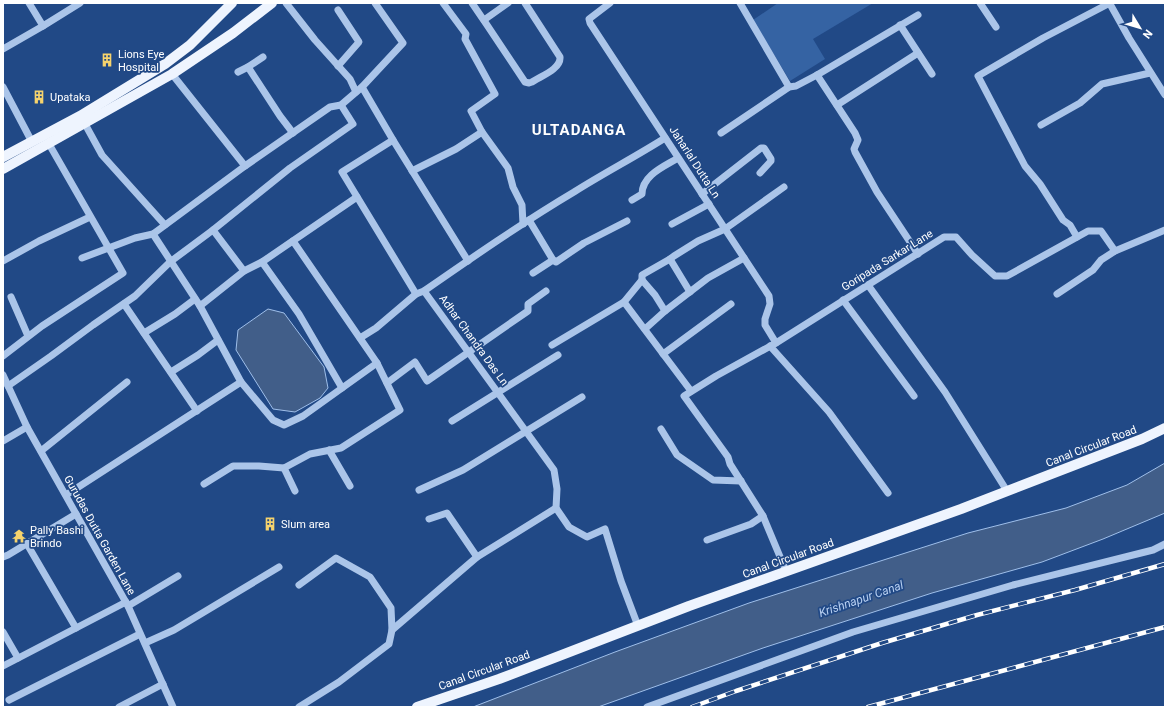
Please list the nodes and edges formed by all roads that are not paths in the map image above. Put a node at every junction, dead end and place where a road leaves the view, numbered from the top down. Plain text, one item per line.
1 (28, 3) edge
2 (80, 3) edge
3 (232, 3) edge
4 (272, 3) edge
5 (286, 3) edge
6 (374, 3) edge
7 (443, 3) edge
8 (472, 3) edge
9 (508, 3) edge
10 (524, 3) edge
11 (610, 3) edge
12 (740, 3) edge
13 (980, 3) edge
14 (1110, 3) edge
15 (338, 10) dead end
16 (918, 15) dead end
17 (484, 20) junction
18 (900, 25) junction
19 (43, 26) junction
20 (996, 27) dead end
21 (3, 49) edge
22 (918, 53) junction
23 (263, 57) dead end
24 (338, 66) junction
25 (248, 68) junction
26 (238, 72) dead end
27 (1150, 73) junction
28 (172, 74) junction
29 (932, 74) dead end
30 (817, 75) junction
31 (362, 86) junction
32 (3, 87) edge
33 (789, 87) junction
34 (356, 92) junction
35 (1165, 95) edge
36 (341, 105) junction
37 (836, 105) junction
38 (85, 124) junction
39 (1041, 125) dead end
40 (482, 132) junction
41 (293, 133) junction
42 (721, 133) dead end
43 (665, 138) junction
44 (393, 140) junction
45 (32, 142) junction
46 (49, 144) junction
47 (3, 157) edge
48 (678, 158) junction
49 (245, 166) junction
50 (3, 170) edge
51 (412, 171) junction
52 (760, 173) dead end
53 (784, 187) dead end
54 (702, 194) junction
55 (357, 197) junction
56 (632, 200) dead end
57 (709, 204) junction
58 (90, 217) junction
59 (627, 221) dead end
60 (526, 222) junction
61 (672, 224) dead end
62 (165, 226) junction
63 (725, 229) junction
64 (213, 230) junction
65 (1165, 230) edge
66 (153, 234) junction
67 (1077, 237) junction
68 (293, 241) junction
69 (108, 248) junction
70 (1115, 251) junction
71 (918, 254) junction
72 (82, 258) dead end
73 (744, 258) junction
74 (553, 260) junction
75 (670, 260) junction
76 (3, 261) edge
77 (468, 261) junction
78 (170, 262) junction
79 (262, 262) junction
80 (244, 271) junction
81 (533, 273) dead end
82 (642, 280) junction
83 (868, 285) junction
84 (424, 291) junction
85 (546, 291) dead end
86 (690, 292) junction
87 (416, 294) junction
88 (1057, 294) dead end
89 (11, 297) dead end
90 (843, 300) junction
91 (624, 302) junction
92 (198, 303) junction
93 (124, 304) junction
94 (731, 304) dead end
95 (664, 312) junction
96 (645, 329) junction
97 (144, 333) junction
98 (28, 336) junction
99 (360, 338) junction
100 (218, 340) junction
101 (773, 344) junction
102 (552, 345) dead end
103 (468, 351) junction
104 (663, 354) junction
105 (558, 355) dead end
106 (3, 356) edge
107 (377, 363) junction
108 (171, 372) junction
109 (3, 375) edge
110 (127, 382) dead end
111 (241, 382) junction
112 (387, 383) junction
113 (8, 386) junction
114 (342, 388) junction
115 (691, 391) junction
116 (498, 392) junction
117 (914, 396) dead end
118 (582, 397) dead end
119 (197, 410) junction
120 (452, 421) dead end
121 (27, 427) junction
122 (1165, 428) edge
123 (661, 430) dead end
124 (526, 432) junction
125 (3, 441) edge
126 (329, 450) junction
127 (41, 451) junction
128 (284, 468) junction
129 (741, 481) junction
130 (204, 484) dead end
131 (350, 486) dead end
132 (419, 490) dead end
133 (295, 491) dead end
134 (1007, 491) junction
135 (888, 493) dead end
136 (66, 495) junction
137 (556, 508) junction
138 (76, 514) junction
139 (763, 516) junction
140 (429, 519) dead end
141 (707, 540) dead end
142 (27, 544) junction
143 (1165, 544) edge
144 (3, 556) edge
145 (477, 557) junction
146 (279, 567) dead end
147 (786, 571) junction
148 (178, 576) dead end
149 (298, 586) dead end
150 (127, 604) junction
151 (638, 626) junction
152 (76, 628) junction
153 (392, 630) junction
154 (3, 632) edge
155 (140, 634) junction
156 (145, 643) junction
157 (18, 658) junction
158 (3, 666) edge
159 (163, 684) junction
160 (9, 700) dead end
161 (119, 707) edge
162 (173, 707) edge
163 (299, 707) edge
164 (417, 707) edge
165 (647, 707) edge

1 - 19 street
2 - 19 street
3 - 45 main road
4 - 28 main road
5 - 24 street
6 - 31 street
7 - 40 street
8 - 17 street
9 - 17 street
10 - 17 street
11 - 43 street, Jaharlal Dutta Ln
12 - 33 street
13 - 20 street
14 - 27 street
14 - 67 street
15 - 24 street
16 - 18 street
18 - 22 street
18 - 30 street
19 - 21 street
22 - 29 street
22 - 37 street
23 - 25 street
24 - 34 street
25 - 26 street
25 - 41 street
27 - 35 street
27 - 39 street
28 - 38 main road
28 - 49 street
30 - 33 street
30 - 37 street
31 - 34 street
31 - 44 street
32 - 45 street
33 - 42 street
34 - 36 street
36 - 41 street
36 - 64 street
37 - 71 street
38 - 46 main road
38 - 62 street
40 - 51 street
40 - 60 street
41 - 49 street
43 - 48 street, Jaharlal Dutta Ln
43 - 60 street
44 - 51 street
44 - 55 street
45 - 47 main road
46 - 50 main road
46 - 58 street
48 - 54 street, Jaharlal Dutta Ln
48 - 56 street
49 - 62 street
51 - 77 street
52 - 54 street
53 - 63 street
54 - 57 street, Jaharlal Dutta Ln
55 - 68 street
55 - 87 street
57 - 61 street
57 - 63 street, Jaharlal Dutta Ln
58 - 69 street
58 - 76 street
59 - 74 street
60 - 74 street
60 - 77 street
62 - 66 street
63 - 73 street, Jaharlal Dutta Ln
63 - 75 street
64 - 78 street
64 - 80 street
65 - 70 street
66 - 69 street
66 - 78 street
67 - 70 street, Goripada Sarkar Lane
67 - 71 street, Goripada Sarkar Lane
68 - 79 street
68 - 99 street
69 - 72 street
69 - 98 street
70 - 88 street
71 - 83 street, Goripada Sarkar Lane
73 - 86 street
73 - 101 street, Jaharlal Dutta Ln
74 - 81 street
75 - 82 street
75 - 86 street
77 - 84 street
78 - 92 street
78 - 93 street
79 - 80 street
79 - 114 street
80 - 92 street
82 - 91 street
82 - 95 street
83 - 90 street, Goripada Sarkar Lane
83 - 134 street
84 - 87 street, Adhar Chandra Das Ln
84 - 103 street, Adhar Chandra Das Ln
85 - 103 street
86 - 95 street
87 - 99 street, Adhar Chandra Das Ln
89 - 98 street
90 - 101 street, Goripada Sarkar Lane
90 - 117 street
91 - 96 street
91 - 102 street
92 - 97 street
92 - 100 street
93 - 97 street
93 - 113 street
94 - 104 street
95 - 96 street
96 - 104 street
97 - 108 street
98 - 106 street
99 - 107 street
100 - 108 street
100 - 111 street
101 - 115 street, Goripada Sarkar Lane
101 - 135 street, Jaharlal Dutta Ln
103 - 112 street
103 - 116 street, Adhar Chandra Das Ln
104 - 115 street
105 - 116 street
107 - 112 street
107 - 114 street
108 - 119 street
109 - 113 street, Gurudas Dutta Garden Lane
110 - 127 street
111 - 114 street
111 - 119 street
112 - 126 street
113 - 121 street, Gurudas Dutta Garden Lane
115 - 129 street, Goripada Sarkar Lane
116 - 120 street
116 - 124 street, Adhar Chandra Das Ln
118 - 124 street
119 - 136 street
121 - 125 street
121 - 127 street, Gurudas Dutta Garden Lane
122 - 134 main road, Canal Circular Road
123 - 129 street
124 - 132 street
124 - 137 street, Adhar Chandra Das Ln
126 - 128 street
126 - 131 street
127 - 136 street, Gurudas Dutta Garden Lane
128 - 130 street
128 - 133 street
129 - 139 street
134 - 147 main road, Canal Circular Road
136 - 138 street, Gurudas Dutta Garden Lane
137 - 145 street
137 - 151 street
138 - 142 street
138 - 150 street, Gurudas Dutta Garden Lane
139 - 141 street
139 - 147 street
140 - 145 street
142 - 144 street
142 - 152 street
143 - 165 street
145 - 153 street
146 - 156 street
147 - 151 main road, Canal Circular Road
148 - 150 street
149 - 153 street
150 - 152 street
150 - 155 street, Gurudas Dutta Garden Lane
151 - 164 main road, Canal Circular Road
152 - 157 street
153 - 163 street
154 - 157 street
155 - 156 street, Gurudas Dutta Garden Lane
155 - 160 street
156 - 159 street, Gurudas Dutta Garden Lane
157 - 158 street
159 - 161 street
159 - 162 street, Gurudas Dutta Garden Lane

